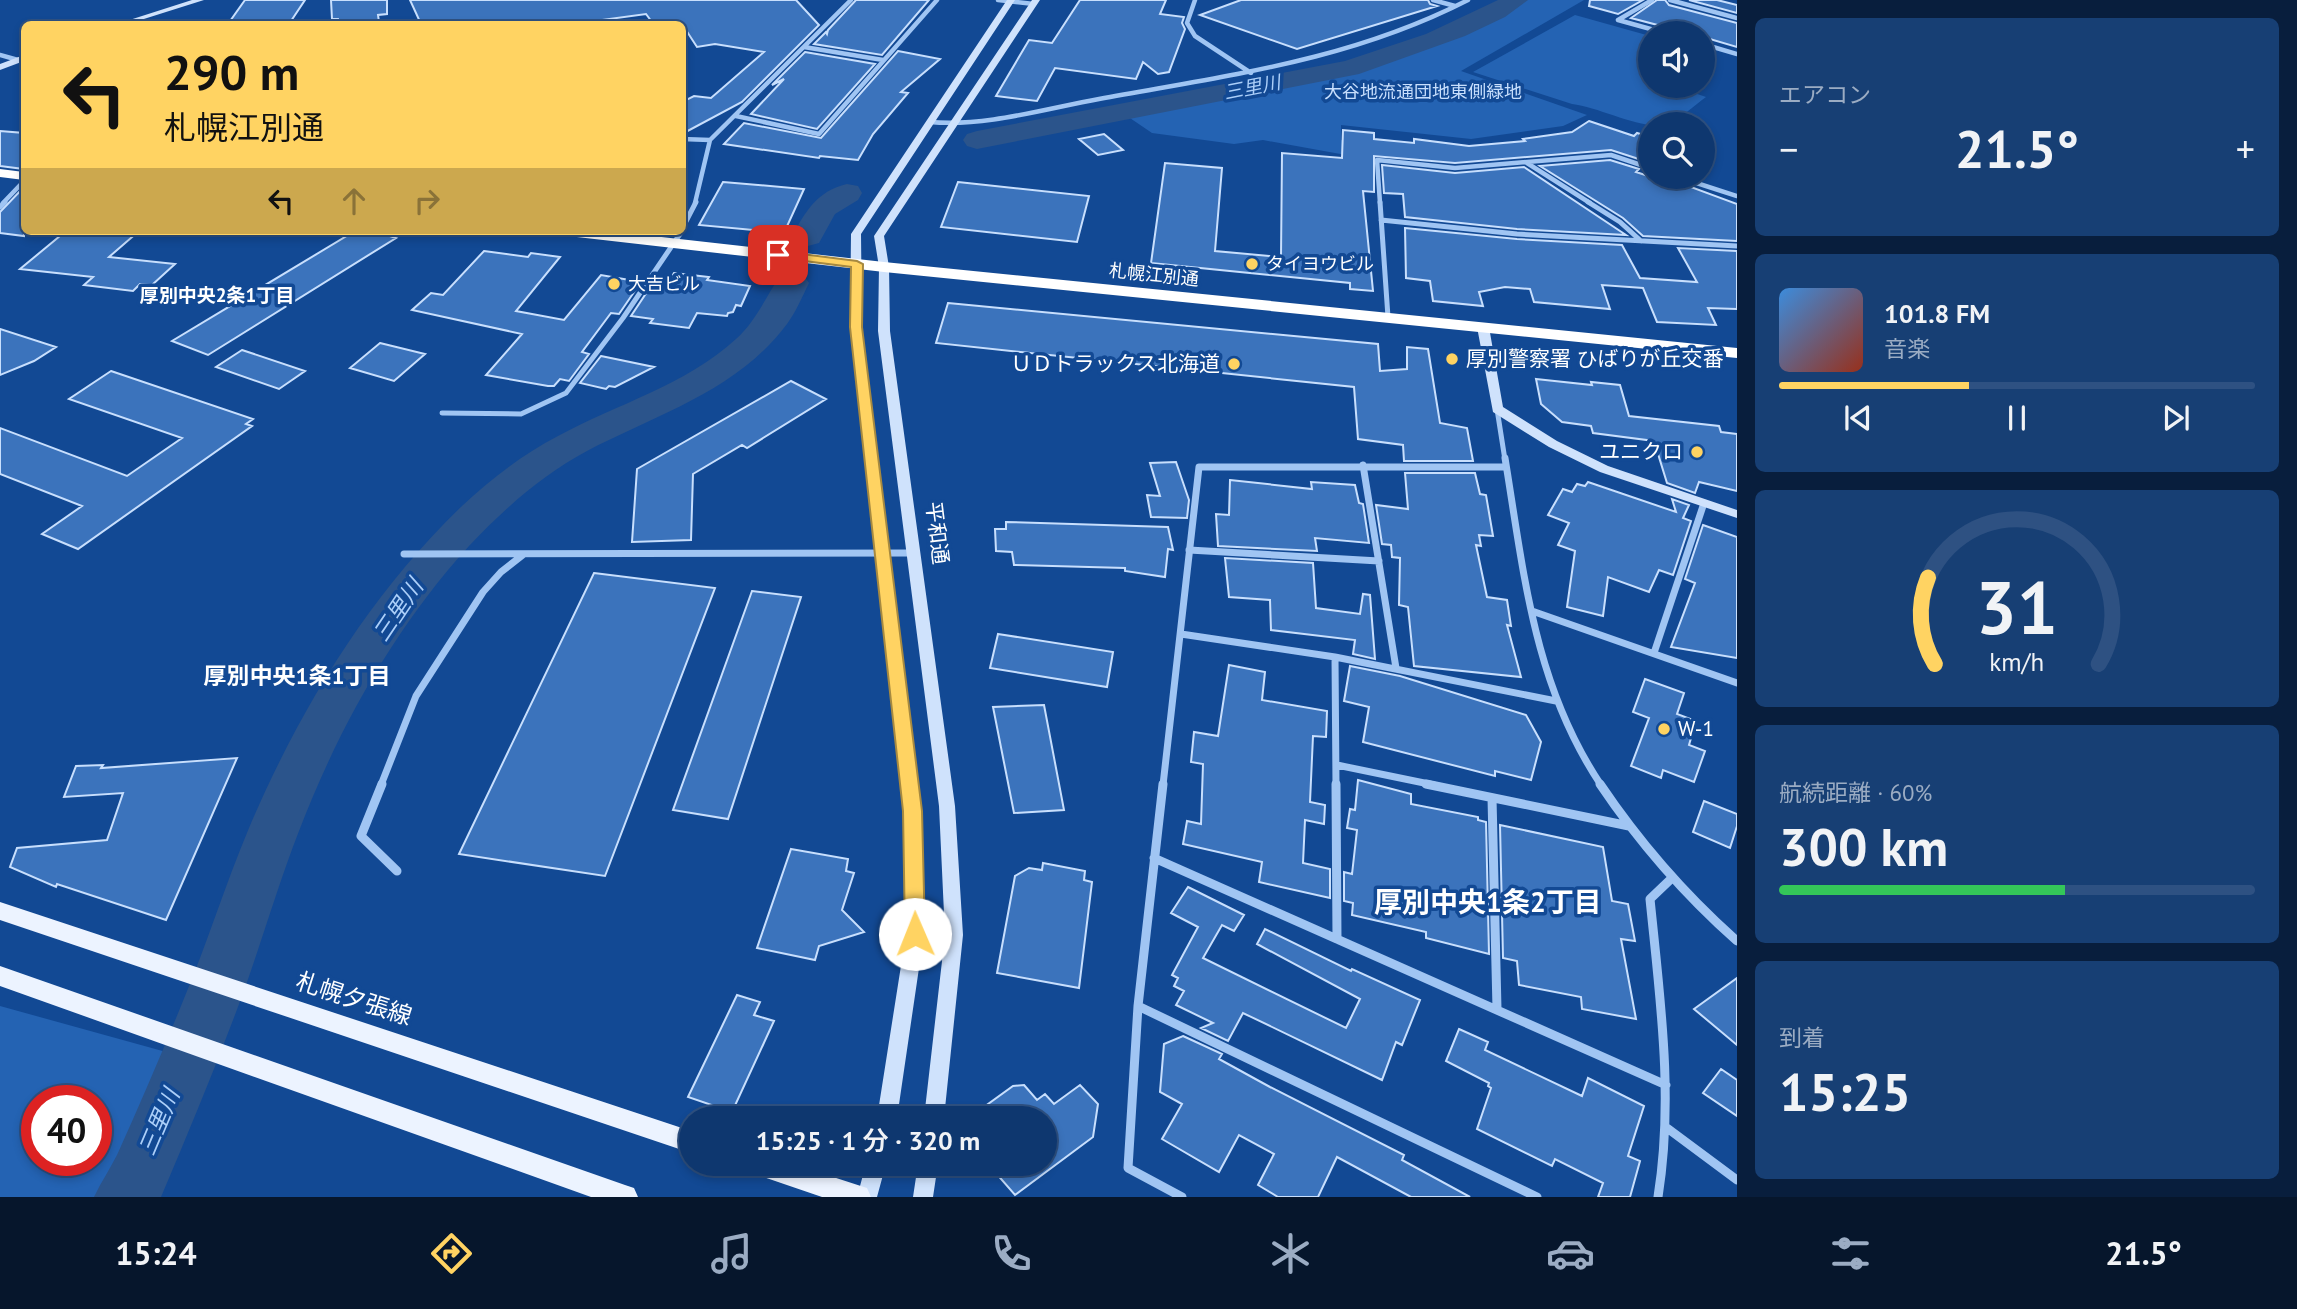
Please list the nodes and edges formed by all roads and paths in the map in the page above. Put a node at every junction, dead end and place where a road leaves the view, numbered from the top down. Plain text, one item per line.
1 (197, 0) edge
2 (850, 0) edge
3 (937, 0) edge
4 (998, 0) edge
5 (1010, 0) edge
6 (1195, 0) edge
7 (1433, 0) edge
8 (1468, 0) edge
9 (1652, 0) edge
10 (1670, 0) edge
11 (1035, 2) edge
12 (1455, 6) junction
13 (1737, 18) edge
14 (130, 21) edge
15 (1638, 26) edge
16 (804, 47) junction
17 (1715, 48) edge
18 (1737, 54) edge
19 (0, 55) edge
20 (21, 59) edge
21 (883, 60) junction
22 (0, 66) edge
23 (1251, 73) junction
24 (736, 116) junction
25 (930, 122) junction
26 (953, 124) junction
27 (686, 139) edge
28 (710, 141) junction
29 (1526, 163) junction
30 (1638, 163) edge
31 (0, 173) edge
32 (21, 177) edge
33 (21, 182) edge
34 (1715, 189) edge
35 (1737, 196) edge
36 (0, 207) edge
37 (1381, 220) junction
38 (686, 222) edge
39 (679, 235) edge
40 (686, 235) edge
41 (1643, 242) junction
42 (1737, 246) edge
43 (857, 264) junction
44 (884, 267) junction
45 (1388, 317) junction
46 (1483, 327) junction
47 (1737, 353) edge
48 (1497, 409) junction
49 (442, 413) dead end
50 (1363, 465) junction
51 (1506, 467) junction
52 (1704, 503) junction
53 (1737, 514) edge
54 (1189, 550) junction
55 (524, 553) junction
56 (881, 553) junction
57 (914, 553) junction
58 (404, 554) dead end
59 (1379, 561) junction
60 (1532, 611) junction
61 (1181, 635) junction
62 (1654, 653) junction
63 (1335, 657) junction
64 (1396, 668) junction
65 (1737, 683) edge
66 (1556, 701) junction
67 (1337, 765) junction
68 (1492, 799) junction
69 (1629, 826) junction
70 (1154, 858) junction
71 (397, 870) dead end
72 (1672, 878) junction
73 (9, 914) edge
74 (1336, 939) junction
75 (1737, 942) edge
76 (0, 976) edge
77 (1138, 1006) junction
78 (1497, 1009) junction
79 (1666, 1085) junction
80 (889, 1106) edge
81 (935, 1106) edge
82 (1667, 1128) junction
83 (679, 1138) edge
84 (794, 1176) edge
85 (873, 1176) edge
86 (926, 1176) edge
87 (1737, 1180) edge
88 (625, 1197) edge
89 (858, 1197) edge
90 (867, 1197) edge
91 (923, 1197) edge
92 (1182, 1197) edge
93 (1537, 1197) edge
94 (1658, 1197) edge

1 - 14 street
2 - 16 street
3 - 21 street
4 - 5 street
5 - 11 street
5 - 25 street
6 - 23 street
7 - 12 street
8 - 12 street
9 - 15 street
10 - 13 street
11 - 26 street, 平和通
12 - 23 street
16 - 21 street
16 - 24 street
17 - 18 street
19 - 20 street
20 - 22 street
21 - 24 street
23 - 26 street
24 - 28 street
25 - 26 street
25 - 43 street
26 - 44 street, 平和通
27 - 28 street
28 - 38 street
29 - 30 street
29 - 37 street
29 - 41 street
31 - 32 highway
33 - 36 street
34 - 35 street
37 - 41 street
37 - 45 street
39 - 49 street
40 - 43 highway, 札幌江別通
41 - 42 street
43 - 44 highway, 札幌江別通
43 - 56 street
44 - 45 highway, 札幌江別通
44 - 57 street, 平和通
45 - 46 highway, 札幌江別通
46 - 47 highway, 札幌江別通
46 - 48 street
48 - 51 street
48 - 52 street
50 - 51 street
50 - 54 street
50 - 59 street
51 - 60 street
52 - 53 street
52 - 62 street
54 - 59 street
54 - 61 street
55 - 56 street
55 - 58 street
55 - 71 street
56 - 57 street
56 - 80 street
57 - 81 street, 平和通
59 - 64 street
60 - 62 street
60 - 66 street
61 - 63 street
61 - 70 street
62 - 65 street
63 - 64 street
63 - 67 street
64 - 66 street
66 - 69 street
67 - 68 street
67 - 74 street
68 - 69 street
68 - 78 street
69 - 72 street
70 - 74 street
70 - 77 street
72 - 75 street
72 - 79 street
73 - 83 main road, 札幌夕張線
74 - 78 street
76 - 88 main road
77 - 92 street
77 - 93 street
78 - 79 street
79 - 82 street
82 - 87 street
82 - 94 street
84 - 89 main road
85 - 90 street
86 - 91 street

